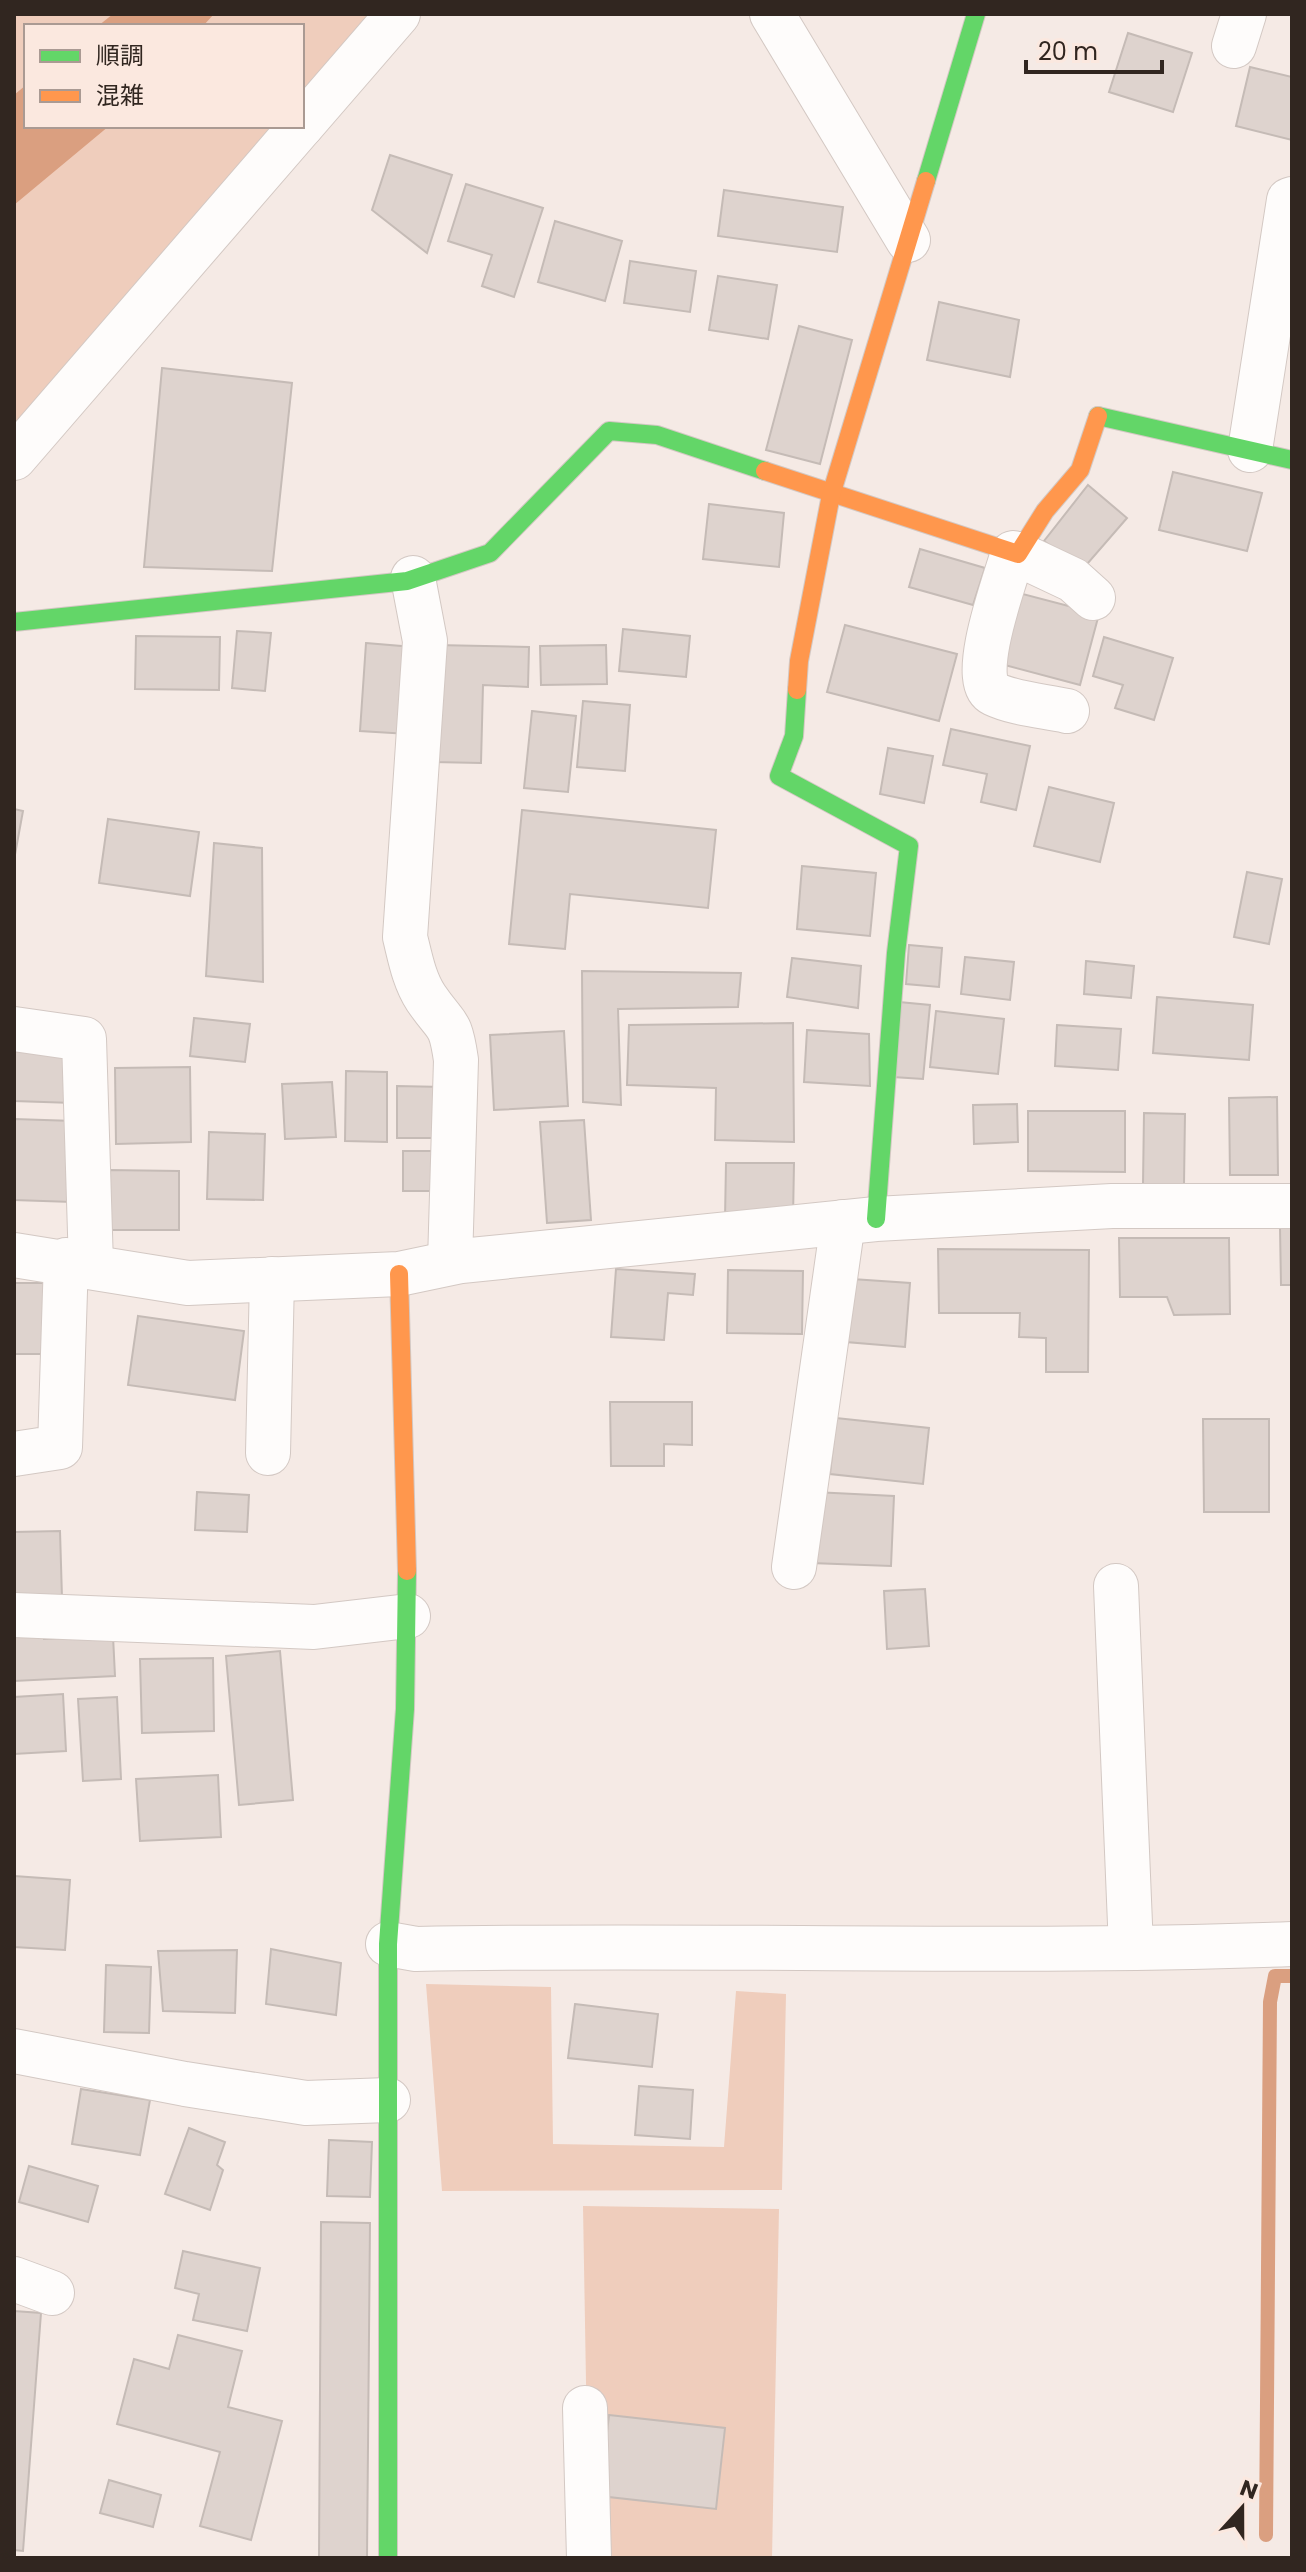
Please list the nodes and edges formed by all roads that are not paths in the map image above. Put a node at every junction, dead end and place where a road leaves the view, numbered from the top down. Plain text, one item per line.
1 (398, 14) edge
2 (772, 14) edge
3 (976, 14) edge
4 (304, 123) edge
5 (299, 128) edge
6 (1292, 199) edge
7 (908, 240) junction
8 (1250, 450) junction
9 (14, 458) edge
10 (1292, 460) edge
11 (831, 495) junction
12 (1016, 554) junction
13 (413, 578) junction
14 (1093, 598) dead end
15 (14, 622) edge
16 (1067, 711) dead end
17 (14, 1029) edge
18 (1292, 1206) edge
19 (859, 1220) junction
20 (14, 1255) edge
21 (450, 1262) junction
22 (78, 1263) junction
23 (399, 1274) junction
24 (272, 1279) junction
25 (268, 1453) dead end
26 (14, 1454) edge
27 (794, 1567) dead end
28 (1116, 1586) dead end
29 (14, 1615) edge
30 (408, 1616) junction
31 (388, 1944) junction
32 (1292, 1944) edge
33 (1131, 1948) junction
34 (14, 2051) edge
35 (388, 2100) junction
36 (585, 2408) dead end
37 (388, 2558) edge
38 (589, 2558) edge

1 - 4 street
2 - 7 street
3 - 7 street
5 - 9 street
6 - 8 street
7 - 11 street
8 - 10 street
8 - 12 street
11 - 12 street
11 - 13 street
11 - 19 street
12 - 14 street
12 - 16 street
13 - 15 street
13 - 21 street
17 - 22 street
18 - 19 street
19 - 21 street
19 - 27 street
20 - 22 street
21 - 23 street
22 - 24 street
22 - 26 street
23 - 24 street
23 - 30 street
24 - 25 street
28 - 33 street
29 - 30 street
30 - 31 street
31 - 33 street
31 - 35 street
32 - 33 street
34 - 35 street
35 - 37 street
36 - 38 street

